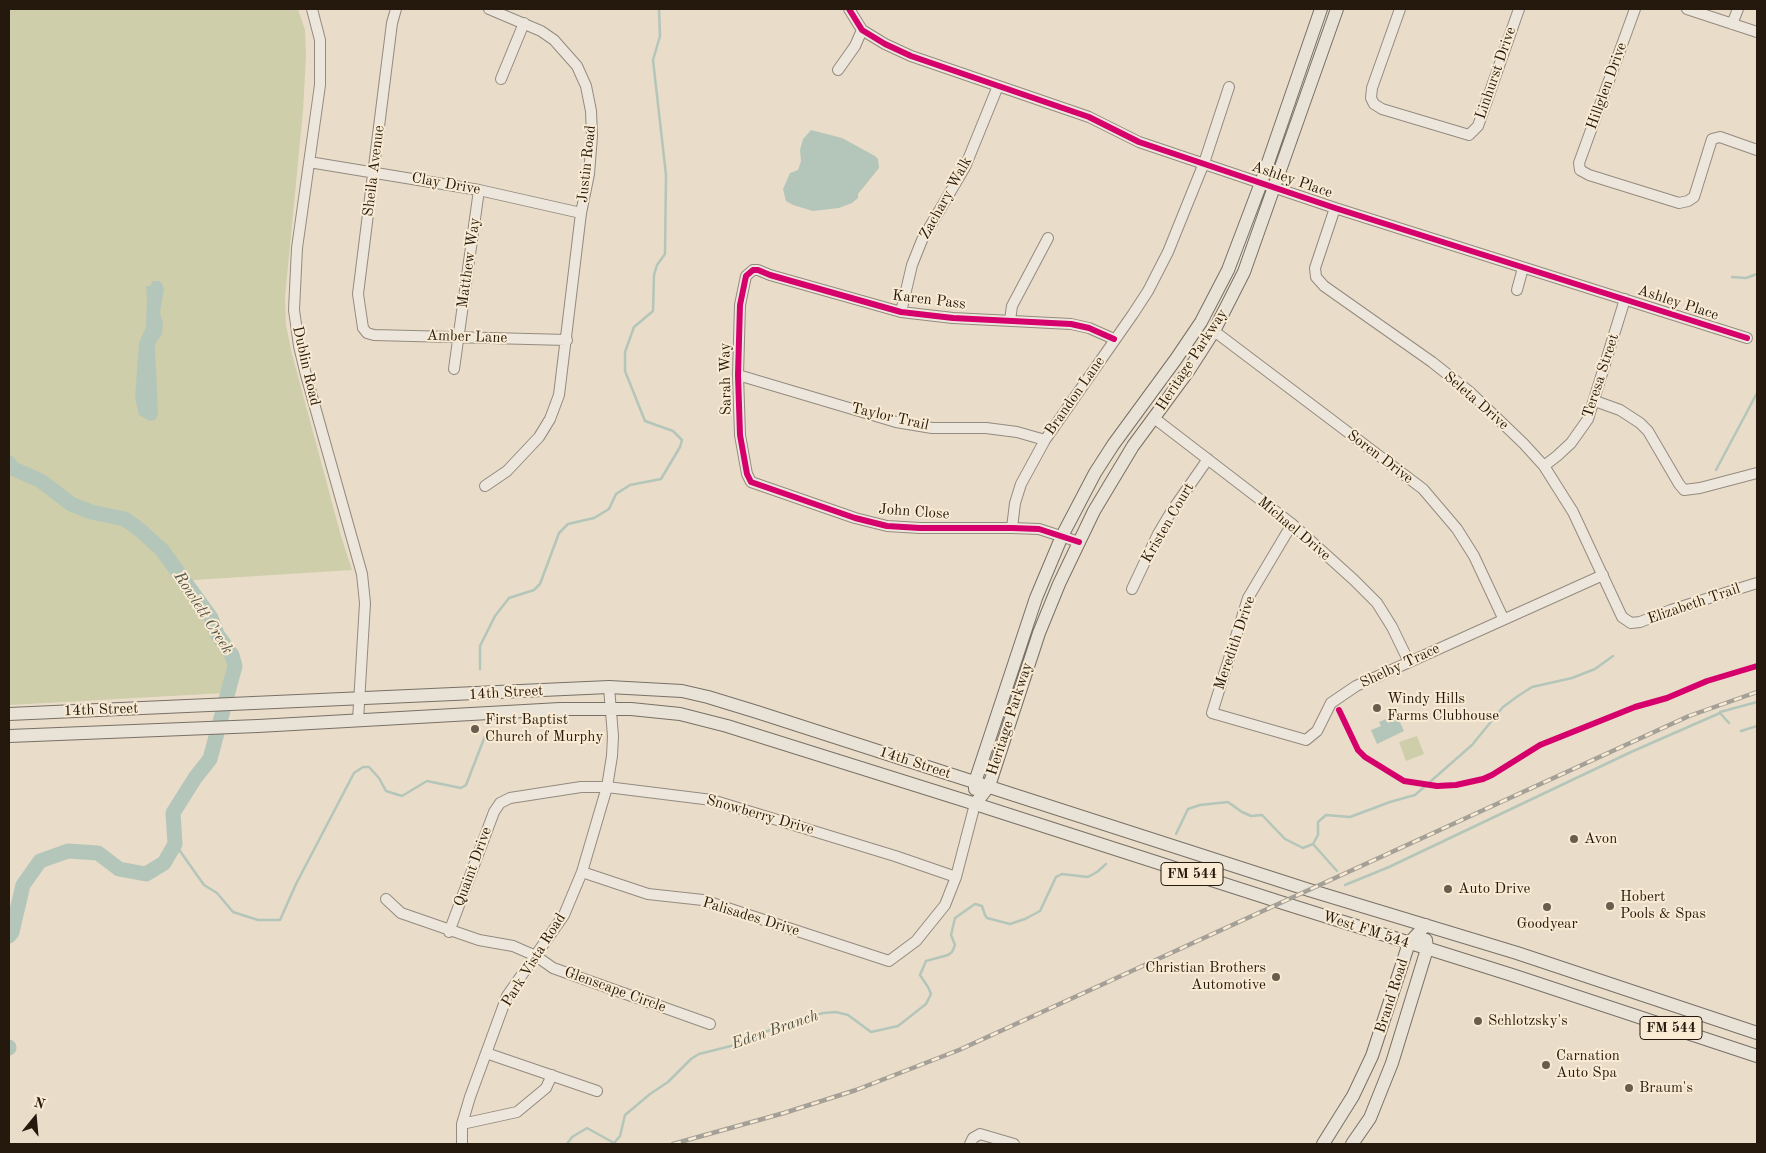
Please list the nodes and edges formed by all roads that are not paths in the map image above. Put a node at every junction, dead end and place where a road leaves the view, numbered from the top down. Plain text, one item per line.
1 (312, 9) edge
2 (396, 9) edge
3 (489, 9) edge
4 (849, 9) edge
5 (1321, 9) edge
6 (1337, 9) edge
7 (1400, 9) edge
8 (1519, 9) edge
9 (1635, 9) edge
10 (1688, 9) edge
11 (1738, 9) edge
12 (524, 23) junction
13 (1732, 24) junction
14 (862, 30) junction
15 (1757, 32) edge
16 (838, 70) dead end
17 (501, 79) dead end
18 (998, 86) junction
19 (1229, 87) dead end
20 (1757, 150) edge
21 (309, 162) junction
22 (1204, 163) junction
23 (374, 171) junction
24 (1261, 183) junction
25 (1275, 187) junction
26 (479, 190) junction
27 (1335, 208) junction
28 (582, 212) junction
29 (1048, 238) dead end
30 (1523, 268) junction
31 (746, 276) joint
32 (1517, 290) dead end
33 (1625, 299) junction
34 (900, 312) junction
35 (1010, 320) junction
36 (1214, 331) junction
37 (367, 333) joint
38 (459, 336) junction
39 (1747, 338) dead end
40 (1114, 339) junction
41 (567, 340) junction
42 (454, 369) dead end
43 (738, 375) junction
44 (1595, 402) junction
45 (1154, 418) junction
46 (1045, 440) junction
47 (1208, 459) junction
48 (1544, 466) junction
49 (1757, 473) edge
50 (751, 482) joint
51 (485, 486) dead end
52 (1292, 524) junction
53 (1012, 528) junction
54 (1062, 536) junction
55 (1079, 542) junction
56 (1603, 575) junction
57 (1757, 582) edge
58 (1132, 589) dead end
59 (1503, 618) junction
60 (1630, 623) joint
61 (1025, 629) junction
62 (1039, 633) junction
63 (1409, 662) junction
64 (609, 687) junction
65 (360, 698) junction
66 (611, 709) junction
67 (1212, 713) joint
68 (9, 714) edge
69 (358, 720) junction
70 (9, 736) edge
71 (975, 782) junction
72 (988, 786) junction
73 (607, 787) junction
74 (500, 803) joint
75 (975, 804) junction
76 (582, 872) junction
77 (956, 877) junction
78 (386, 899) dead end
79 (1426, 925) junction
80 (449, 932) junction
81 (1409, 943) junction
82 (1426, 949) junction
83 (536, 956) junction
84 (1631, 991) junction
85 (1625, 1013) junction
86 (710, 1024) dead end
87 (1757, 1033) edge
88 (486, 1053) junction
89 (1372, 1056) junction
90 (1757, 1056) edge
91 (1392, 1062) junction
92 (552, 1075) junction
93 (597, 1091) dead end
94 (462, 1124) junction
95 (462, 1144) edge
96 (970, 1144) edge
97 (1014, 1144) edge
98 (1324, 1144) edge
99 (1352, 1144) edge

1 - 21 street, Dublin Road
2 - 23 street, Sheila Avenue
3 - 12 street, Justin Road
4 - 14 street, Ashley Place
5 - 24 main road, Heritage Parkway
6 - 25 main road, Heritage Parkway
7 - 8 street, Linhurst Drive
9 - 20 street, Hillglen Drive
10 - 13 street
11 - 13 street
12 - 17 street
12 - 28 street, Justin Road
13 - 15 street
14 - 16 street
14 - 18 street, Ashley Place
18 - 22 street, Ashley Place
18 - 34 street, Zachary Walk
19 - 22 street, Brandon Lane
21 - 23 street, Clay Drive
21 - 65 street, Dublin Road
22 - 24 street, Ashley Place
22 - 40 street, Brandon Lane
23 - 26 street, Clay Drive
23 - 37 street, Sheila Avenue
24 - 25 street, Ashley Place
24 - 54 main road, Heritage Parkway
25 - 27 street, Ashley Place
25 - 36 main road, Heritage Parkway
26 - 28 street, Clay Drive
26 - 38 street, Matthew Way
27 - 30 street, Ashley Place
27 - 48 street, Seleta Drive
28 - 41 street, Justin Road
29 - 35 street
30 - 32 street
30 - 33 street, Ashley Place
31 - 34 street, Karen Pass
31 - 43 street, Sarah Way
33 - 39 street, Ashley Place
33 - 44 street, Teresa Street
34 - 35 street, Karen Pass
35 - 40 street, Karen Pass
36 - 45 main road, Heritage Parkway
36 - 59 street, Soren Drive
37 - 38 street, Amber Lane
38 - 41 street, Amber Lane
38 - 42 street, Matthew Way
40 - 46 street, Brandon Lane
41 - 51 street, Justin Road
43 - 46 street, Taylor Trail
43 - 50 street, Sarah Way
44 - 48 street, Teresa Street
44 - 49 street
45 - 47 street, Michael Drive
45 - 55 main road, Heritage Parkway
46 - 53 street, Brandon Lane
47 - 52 street, Michael Drive
47 - 58 street, Kristen Court
48 - 56 street, Seleta Drive
50 - 53 street, John Close
52 - 63 street, Michael Drive
52 - 67 street, Meredith Drive
53 - 54 street, John Close
54 - 55 street, John Close
54 - 61 main road, Heritage Parkway
55 - 62 main road, Heritage Parkway
56 - 59 street, Shelby Trace
56 - 60 street, Seleta Drive
57 - 60 street, Elizabeth Trail
59 - 63 street, Shelby Trace
61 - 62 main road
61 - 71 main road, Heritage Parkway
62 - 72 main road, Heritage Parkway
63 - 67 street, Shelby Trace
64 - 65 main road, 14th Street
64 - 66 street, Park Vista Road
64 - 71 main road, 14th Street
65 - 68 main road, 14th Street
65 - 69 street, Dublin Road
66 - 69 main road, 14th Street
66 - 73 street, Park Vista Road
66 - 75 main road, 14th Street
69 - 70 main road, 14th Street
71 - 72 main road, 14th Street
71 - 75 main road, Heritage Parkway
72 - 75 main road, Heritage Parkway
72 - 79 main road, West FM 544 / FM 544
73 - 74 street, Snowberry Drive
73 - 76 street, Park Vista Road
73 - 77 street, Snowberry Drive
74 - 80 street, Quaint Drive
75 - 77 street
75 - 81 main road, West FM 544 / FM 544
76 - 77 street, Palisades Drive
76 - 83 street, Park Vista Road
78 - 80 street, Glenscape Circle
79 - 81 main road, Brand Road
79 - 82 main road, Brand Road
79 - 84 main road, West FM 544 / FM 544
80 - 83 street, Glenscape Circle
81 - 82 main road, West FM 544 / FM 544
81 - 89 main road, Brand Road
82 - 85 main road, West FM 544 / FM 544
82 - 91 main road, Brand Road
83 - 86 street, Glenscape Circle
83 - 88 street, Park Vista Road
84 - 85 main road
84 - 87 main road, West FM 544 / FM 544
85 - 90 main road, West FM 544 / FM 544
88 - 92 street
88 - 94 street, Park Vista Road
89 - 91 main road
89 - 98 main road, Brand Road
91 - 99 main road, Brand Road
92 - 93 street
92 - 94 street
94 - 95 street, Park Vista Road
96 - 97 street

